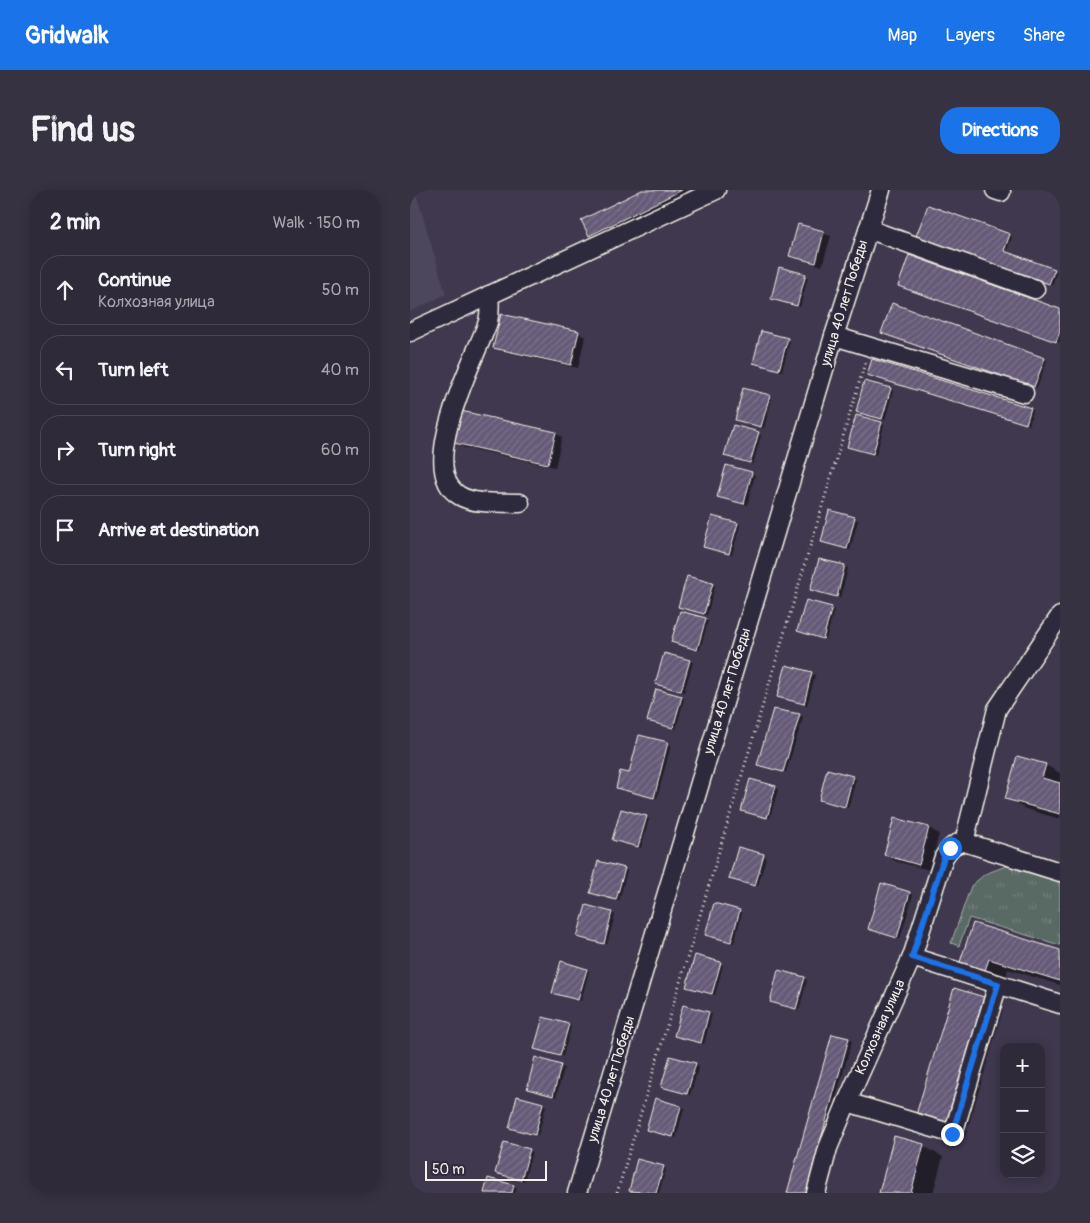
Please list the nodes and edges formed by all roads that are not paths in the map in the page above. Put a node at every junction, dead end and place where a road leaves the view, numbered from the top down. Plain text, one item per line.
1 (716, 190) edge
2 (880, 190) edge
3 (868, 229) junction
4 (1034, 289) dead end
5 (489, 295) junction
6 (410, 332) edge
7 (834, 336) junction
8 (1024, 393) dead end
9 (520, 503) dead end
10 (1060, 616) edge
11 (964, 842) junction
12 (1060, 872) edge
13 (912, 957) junction
14 (998, 984) junction
15 (1060, 1004) edge
16 (846, 1102) junction
17 (577, 1193) edge
18 (816, 1193) edge

1 - 5 street
2 - 3 street, улица 40 лет Победы
3 - 4 street
3 - 7 street, улица 40 лет Победы
5 - 6 street
5 - 9 street
7 - 8 street
7 - 17 street, улица 40 лет Победы
10 - 11 street
11 - 12 street
11 - 13 street, Колхозная улица
13 - 14 street
13 - 16 street, Колхозная улица
14 - 15 street
14 - 16 street
16 - 18 street, Колхозная улица

